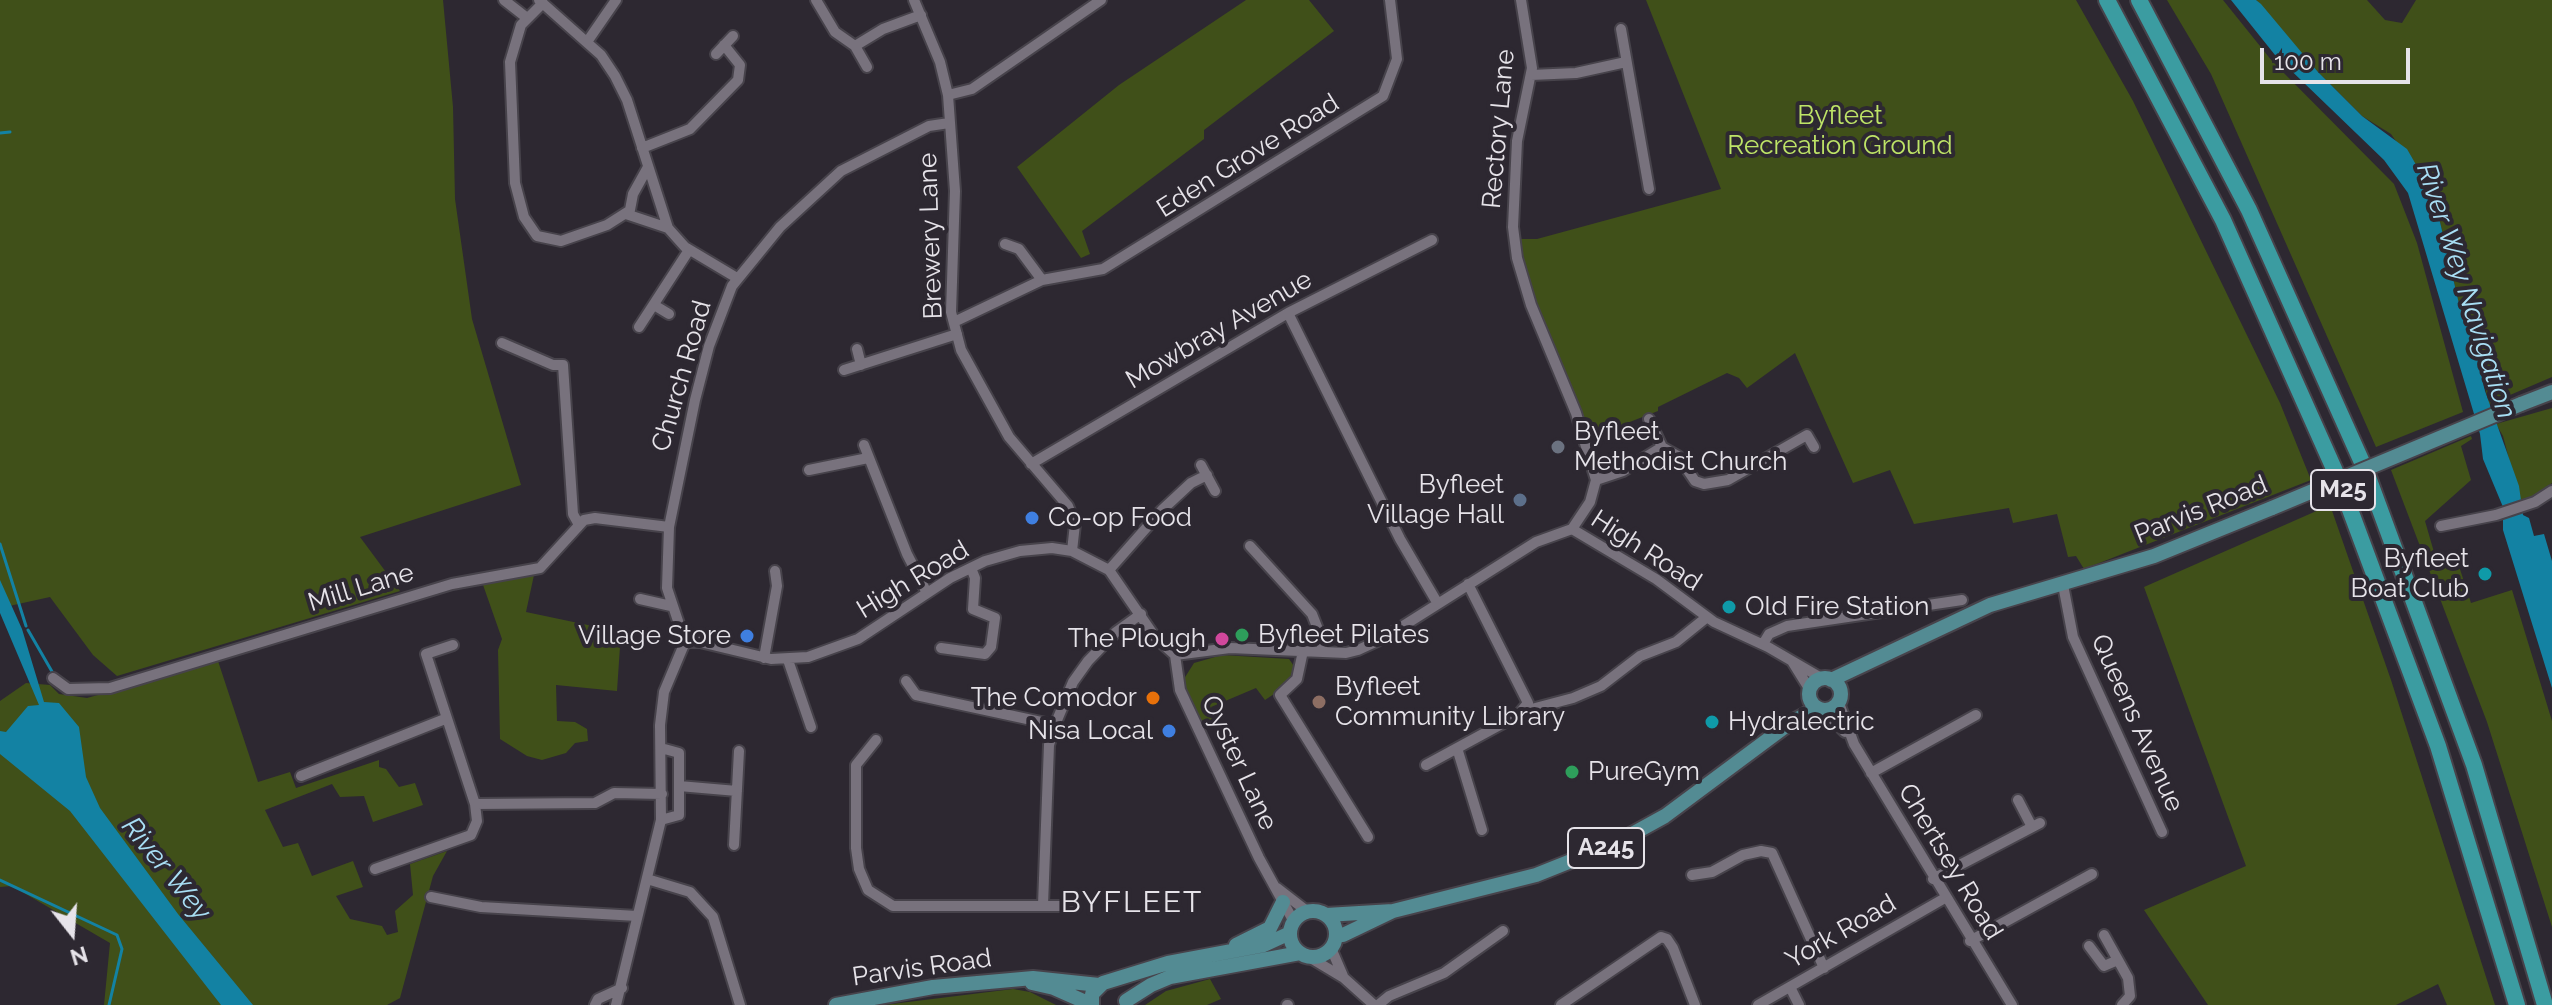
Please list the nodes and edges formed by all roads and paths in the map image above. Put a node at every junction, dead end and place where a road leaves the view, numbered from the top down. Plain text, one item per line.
1 (504, 0) edge
2 (616, 0) edge
3 (816, 0) edge
4 (914, 0) edge
5 (1101, 0) edge
6 (1390, 0) edge
7 (1521, 0) edge
8 (2107, 0) edge
9 (2139, 0) edge
10 (541, 2) edge
11 (921, 15) junction
12 (527, 18) junction
13 (1621, 29) dead end
14 (733, 36) dead end
15 (587, 42) junction
16 (724, 45) junction
17 (855, 46) junction
18 (716, 54) dead end
19 (1626, 62) junction
20 (867, 67) dead end
21 (1531, 75) junction
22 (948, 95) junction
23 (949, 123) junction
24 (642, 148) junction
25 (648, 167) junction
26 (1649, 189) dead end
27 (629, 211) junction
28 (668, 228) junction
29 (1432, 240) dead end
30 (1005, 244) dead end
31 (689, 250) junction
32 (737, 278) junction
33 (1042, 280) junction
34 (654, 305) junction
35 (1288, 313) junction
36 (669, 314) dead end
37 (954, 322) junction
38 (639, 327) dead end
39 (957, 334) junction
40 (502, 343) dead end
41 (857, 349) dead end
42 (861, 365) junction
43 (844, 370) dead end
44 (2552, 392) edge
45 (1649, 419) dead end
46 (864, 445) dead end
47 (1662, 447) junction
48 (1814, 447) dead end
49 (868, 458) junction
50 (1031, 464) junction
51 (809, 470) dead end
52 (1596, 480) junction
53 (1215, 491) dead end
54 (2552, 491) edge
55 (578, 523) junction
56 (2441, 526) dead end
57 (669, 527) junction
58 (1572, 529) junction
59 (1250, 546) dead end
60 (1072, 551) junction
61 (971, 568) junction
62 (1109, 570) junction
63 (775, 571) dead end
64 (1468, 584) junction
65 (2063, 585) junction
66 (927, 593) junction
67 (640, 599) dead end
68 (1962, 600) dead end
69 (1438, 604) junction
70 (671, 606) junction
71 (1141, 614) junction
72 (1707, 617) junction
73 (685, 642) junction
74 (1763, 644) junction
75 (453, 645) dead end
76 (941, 648) dead end
77 (1303, 651) junction
78 (1323, 652) junction
79 (1175, 655) junction
80 (764, 658) junction
81 (1791, 659) junction
82 (788, 660) junction
83 (53, 678) dead end
84 (906, 681) dead end
85 (1833, 688) junction
86 (1815, 701) junction
87 (1524, 711) junction
88 (1975, 714) dead end
89 (445, 719) junction
90 (1055, 725) junction
91 (811, 727) dead end
92 (876, 740) dead end
93 (1851, 740) junction
94 (661, 748) junction
95 (1457, 748) junction
96 (739, 751) dead end
97 (1426, 765) dead end
98 (1871, 773) junction
99 (301, 776) dead end
100 (679, 786) junction
101 (737, 791) junction
102 (662, 794) junction
103 (2018, 800) dead end
104 (475, 804) junction
105 (661, 820) junction
106 (1482, 830) dead end
107 (2162, 832) dead end
108 (1368, 837) dead end
109 (734, 845) dead end
110 (375, 869) dead end
111 (1692, 875) dead end
112 (647, 879) junction
113 (1933, 879) junction
114 (2087, 880) dead end
115 (1275, 887) junction
116 (431, 897) dead end
117 (1945, 898) junction
118 (1283, 902) junction
119 (1043, 905) junction
120 (1072, 906) dead end
121 (1393, 911) junction
122 (1308, 912) junction
123 (1326, 915) junction
124 (637, 916) junction
125 (1292, 927) junction
126 (1503, 931) dead end
127 (2104, 935) dead end
128 (1970, 941) junction
129 (1334, 942) junction
130 (2089, 946) dead end
131 (1225, 950) junction
132 (1305, 955) junction
133 (2118, 960) junction
134 (1824, 968) junction
135 (1344, 978) junction
136 (1014, 980) junction
137 (1105, 984) junction
138 (1790, 987) junction
139 (622, 988) junction
140 (1126, 1003) edge
141 (2127, 1004) edge
142 (595, 1005) edge
143 (616, 1005) edge
144 (740, 1005) edge
145 (836, 1005) edge
146 (1092, 1005) edge
147 (1376, 1005) edge
148 (1561, 1005) edge
149 (1695, 1005) edge
150 (1758, 1005) edge
151 (1799, 1005) edge
152 (2012, 1005) edge
153 (2517, 1005) edge
154 (2545, 1005) edge

1 - 12 street
2 - 15 street
3 - 17 street
4 - 11 street
5 - 22 street
6 - 33 street, Eden Grove Road
7 - 21 street, Rectory Lane
8 - 153 highway, M25
9 - 154 highway, M25
10 - 12 street
10 - 15 street
11 - 17 street
11 - 22 street
12 - 27 street
13 - 19 street
14 - 16 street
15 - 24 street
16 - 18 street
16 - 24 street
17 - 20 street
19 - 21 street
19 - 26 street
21 - 52 street, Rectory Lane
22 - 23 street
23 - 32 street, Church Road
23 - 37 street, Brewery Lane
24 - 25 street
25 - 27 street
25 - 28 street
27 - 28 street
28 - 31 street
29 - 35 street, Mowbray Avenue
30 - 33 street
31 - 32 street
31 - 34 street
32 - 57 street, Church Road
33 - 37 street, Eden Grove Road
34 - 36 street
34 - 38 street
35 - 50 street, Mowbray Avenue
35 - 69 street
37 - 39 street, Brewery Lane
39 - 42 street
39 - 50 street, Brewery Lane
40 - 55 street
41 - 42 street
42 - 43 street
44 - 65 main road, Parvis Road, bridge
45 - 47 street
46 - 49 street
47 - 48 street
47 - 52 street
49 - 51 street
49 - 66 street
50 - 60 street, Brewery Lane
52 - 58 street
53 - 62 street
54 - 56 street
55 - 57 street
55 - 83 street, Mill Lane
57 - 70 street, Church Road
58 - 64 street, High Road
58 - 72 street, High Road
59 - 78 street
60 - 61 street, High Road
60 - 62 street, High Road
61 - 66 street, High Road
61 - 76 street
62 - 71 street, High Road
63 - 80 street
64 - 69 street, High Road
64 - 87 street
65 - 85 main road, Parvis Road
65 - 107 street, Queens Avenue
66 - 82 street, High Road
67 - 70 street
68 - 74 street
69 - 78 street, High Road
70 - 73 street, Church Road
71 - 79 street, High Road
71 - 90 street
72 - 74 street, High Road
72 - 87 street
73 - 80 street, High Road
73 - 94 street
74 - 81 street, High Road
75 - 89 street
77 - 78 street, High Road
77 - 79 street, High Road
77 - 108 street
79 - 115 street, Oyster Lane
80 - 82 street, High Road
81 - 85 street, High Road
81 - 86 street
82 - 91 street
84 - 90 street
85 - 86 main road
85 - 86 main road, Parvis Road
85 - 93 street, Chertsey Road
86 - 93 street, Chertsey Road
86 - 121 main road, A245
87 - 95 street
88 - 98 street
89 - 99 street
89 - 104 street
90 - 119 street
92 - 119 street
93 - 98 street, Chertsey Road
94 - 100 street
94 - 102 street
95 - 97 street
95 - 106 street
96 - 101 street
98 - 113 street, Chertsey Road
100 - 101 street
100 - 105 street
101 - 109 street
102 - 104 street
102 - 105 street
103 - 113 street
104 - 110 street
105 - 112 street
111 - 134 street
112 - 124 street
112 - 144 street
113 - 117 street, Chertsey Road
114 - 128 street
115 - 118 street, Oyster Lane
115 - 122 street, Oyster Lane
116 - 124 street
117 - 128 street, Chertsey Road
117 - 134 street, York Road
118 - 125 street, Oyster Lane
118 - 131 main road
119 - 120 street
121 - 123 main road, A245
121 - 129 main road, A245
122 - 123 main road, A245
122 - 125 main road
123 - 129 main road
124 - 139 street
125 - 131 main road
125 - 132 main road
126 - 147 street
127 - 133 street
128 - 152 street, Chertsey Road
129 - 132 main road, A245
129 - 135 street
130 - 133 street
131 - 137 main road
132 - 135 street
132 - 140 main road, A245
133 - 141 street
134 - 138 street, York Road
135 - 147 street
136 - 137 main road, Parvis Road
136 - 145 main road, Parvis Road
136 - 146 main road, Parvis Road
137 - 140 main road, A245
137 - 146 main road
138 - 150 street, York Road
138 - 151 street
139 - 142 street
139 - 143 street
148 - 149 street

